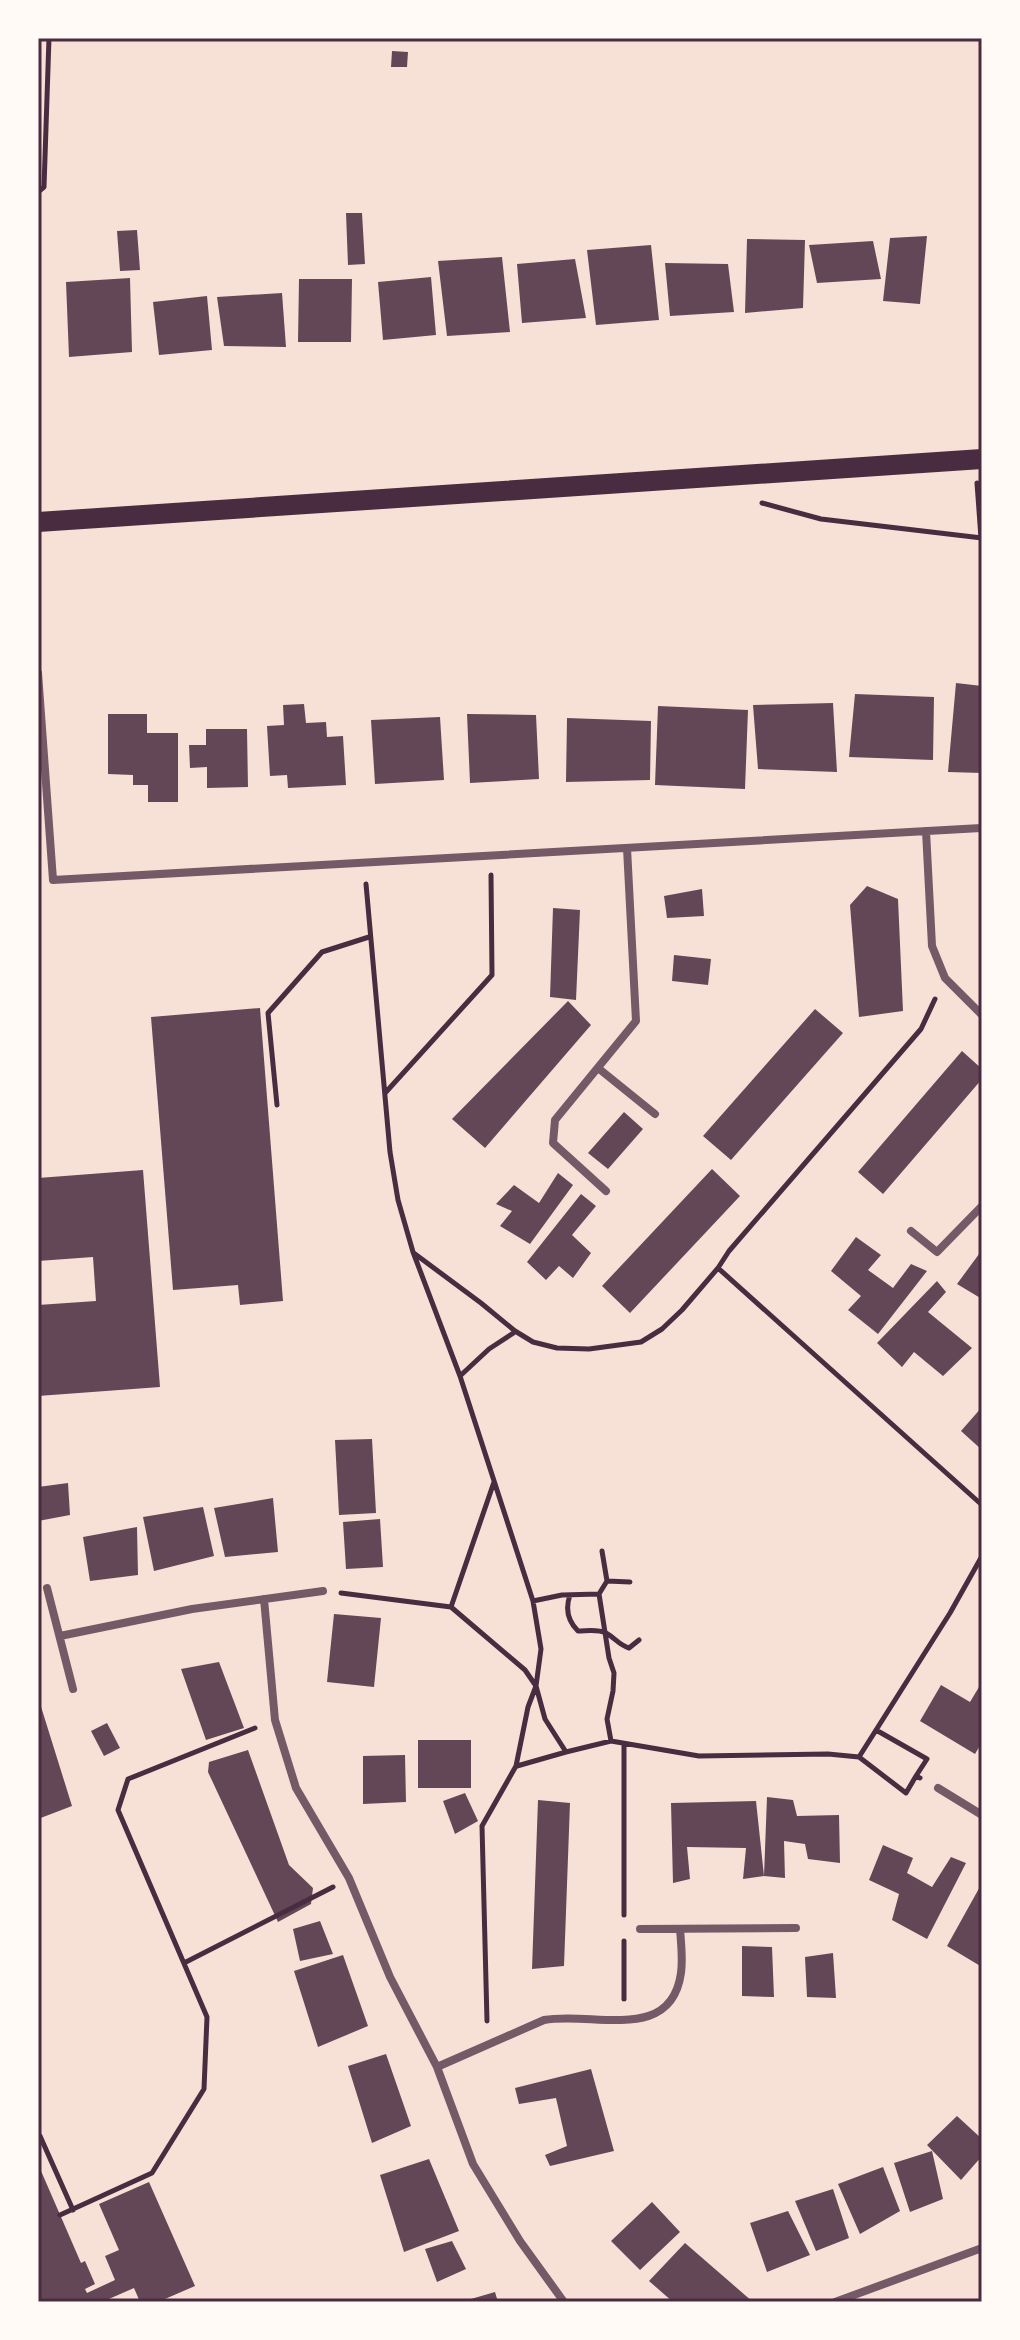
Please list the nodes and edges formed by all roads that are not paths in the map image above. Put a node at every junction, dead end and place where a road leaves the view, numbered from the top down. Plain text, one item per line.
1 (982, 459) edge
2 (38, 522) edge
3 (38, 673) edge
4 (981, 828) edge
5 (926, 831) junction
6 (627, 848) junction
7 (982, 1015) edge
8 (598, 1068) junction
9 (655, 1114) dead end
10 (606, 1191) dead end
11 (982, 1206) edge
12 (911, 1231) dead end
13 (47, 1588) dead end
14 (323, 1591) road end
15 (264, 1599) junction
16 (60, 1636) junction
17 (73, 1689) dead end
18 (938, 1788) road end
19 (982, 1815) edge
20 (796, 1928) dead end
21 (640, 1929) dead end
22 (680, 1929) junction
23 (437, 2067) junction
24 (982, 2248) edge
25 (564, 2302) edge
26 (835, 2302) edge

1 - 2 main road
3 - 6 street
4 - 5 street
5 - 6 street
5 - 7 street
6 - 8 street
8 - 9 street
8 - 10 street
11 - 12 street
13 - 16 street
14 - 15 street
15 - 16 street
15 - 23 street
16 - 17 street
18 - 19 street
20 - 22 street
21 - 22 street
22 - 23 street
23 - 25 street
24 - 26 street

